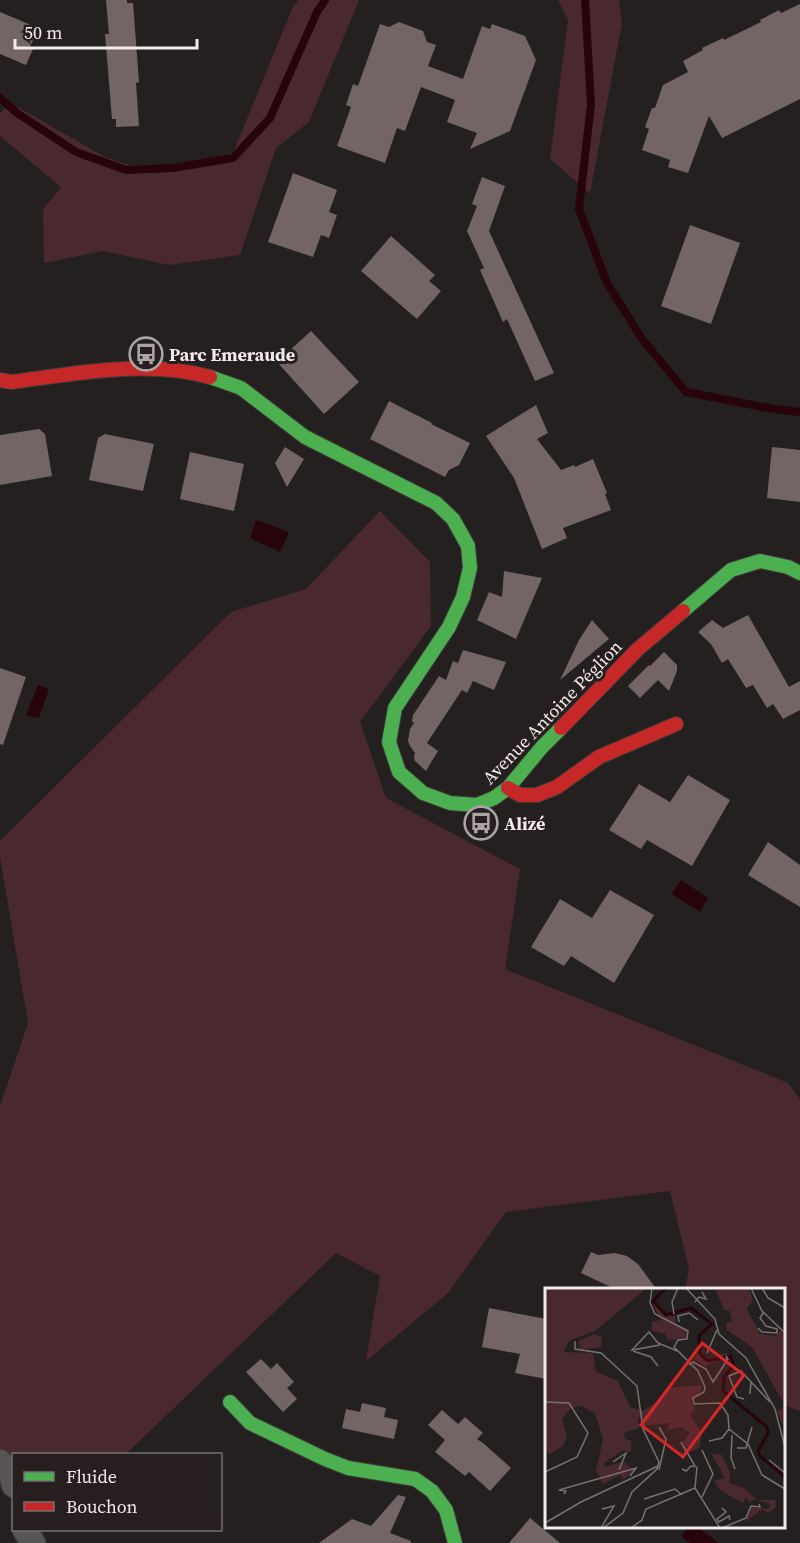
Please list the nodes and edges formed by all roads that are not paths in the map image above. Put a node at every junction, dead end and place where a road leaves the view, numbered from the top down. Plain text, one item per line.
1 (0, 380) edge
2 (800, 573) edge
3 (676, 724) dead end
4 (508, 788) junction
5 (230, 1402) dead end
6 (0, 1462) edge
7 (12, 1478) edge
8 (454, 1543) edge

1 - 4 street, Avenue Antoine Péglion
2 - 4 street, Avenue Antoine Péglion
3 - 4 street
5 - 8 street
6 - 7 street

